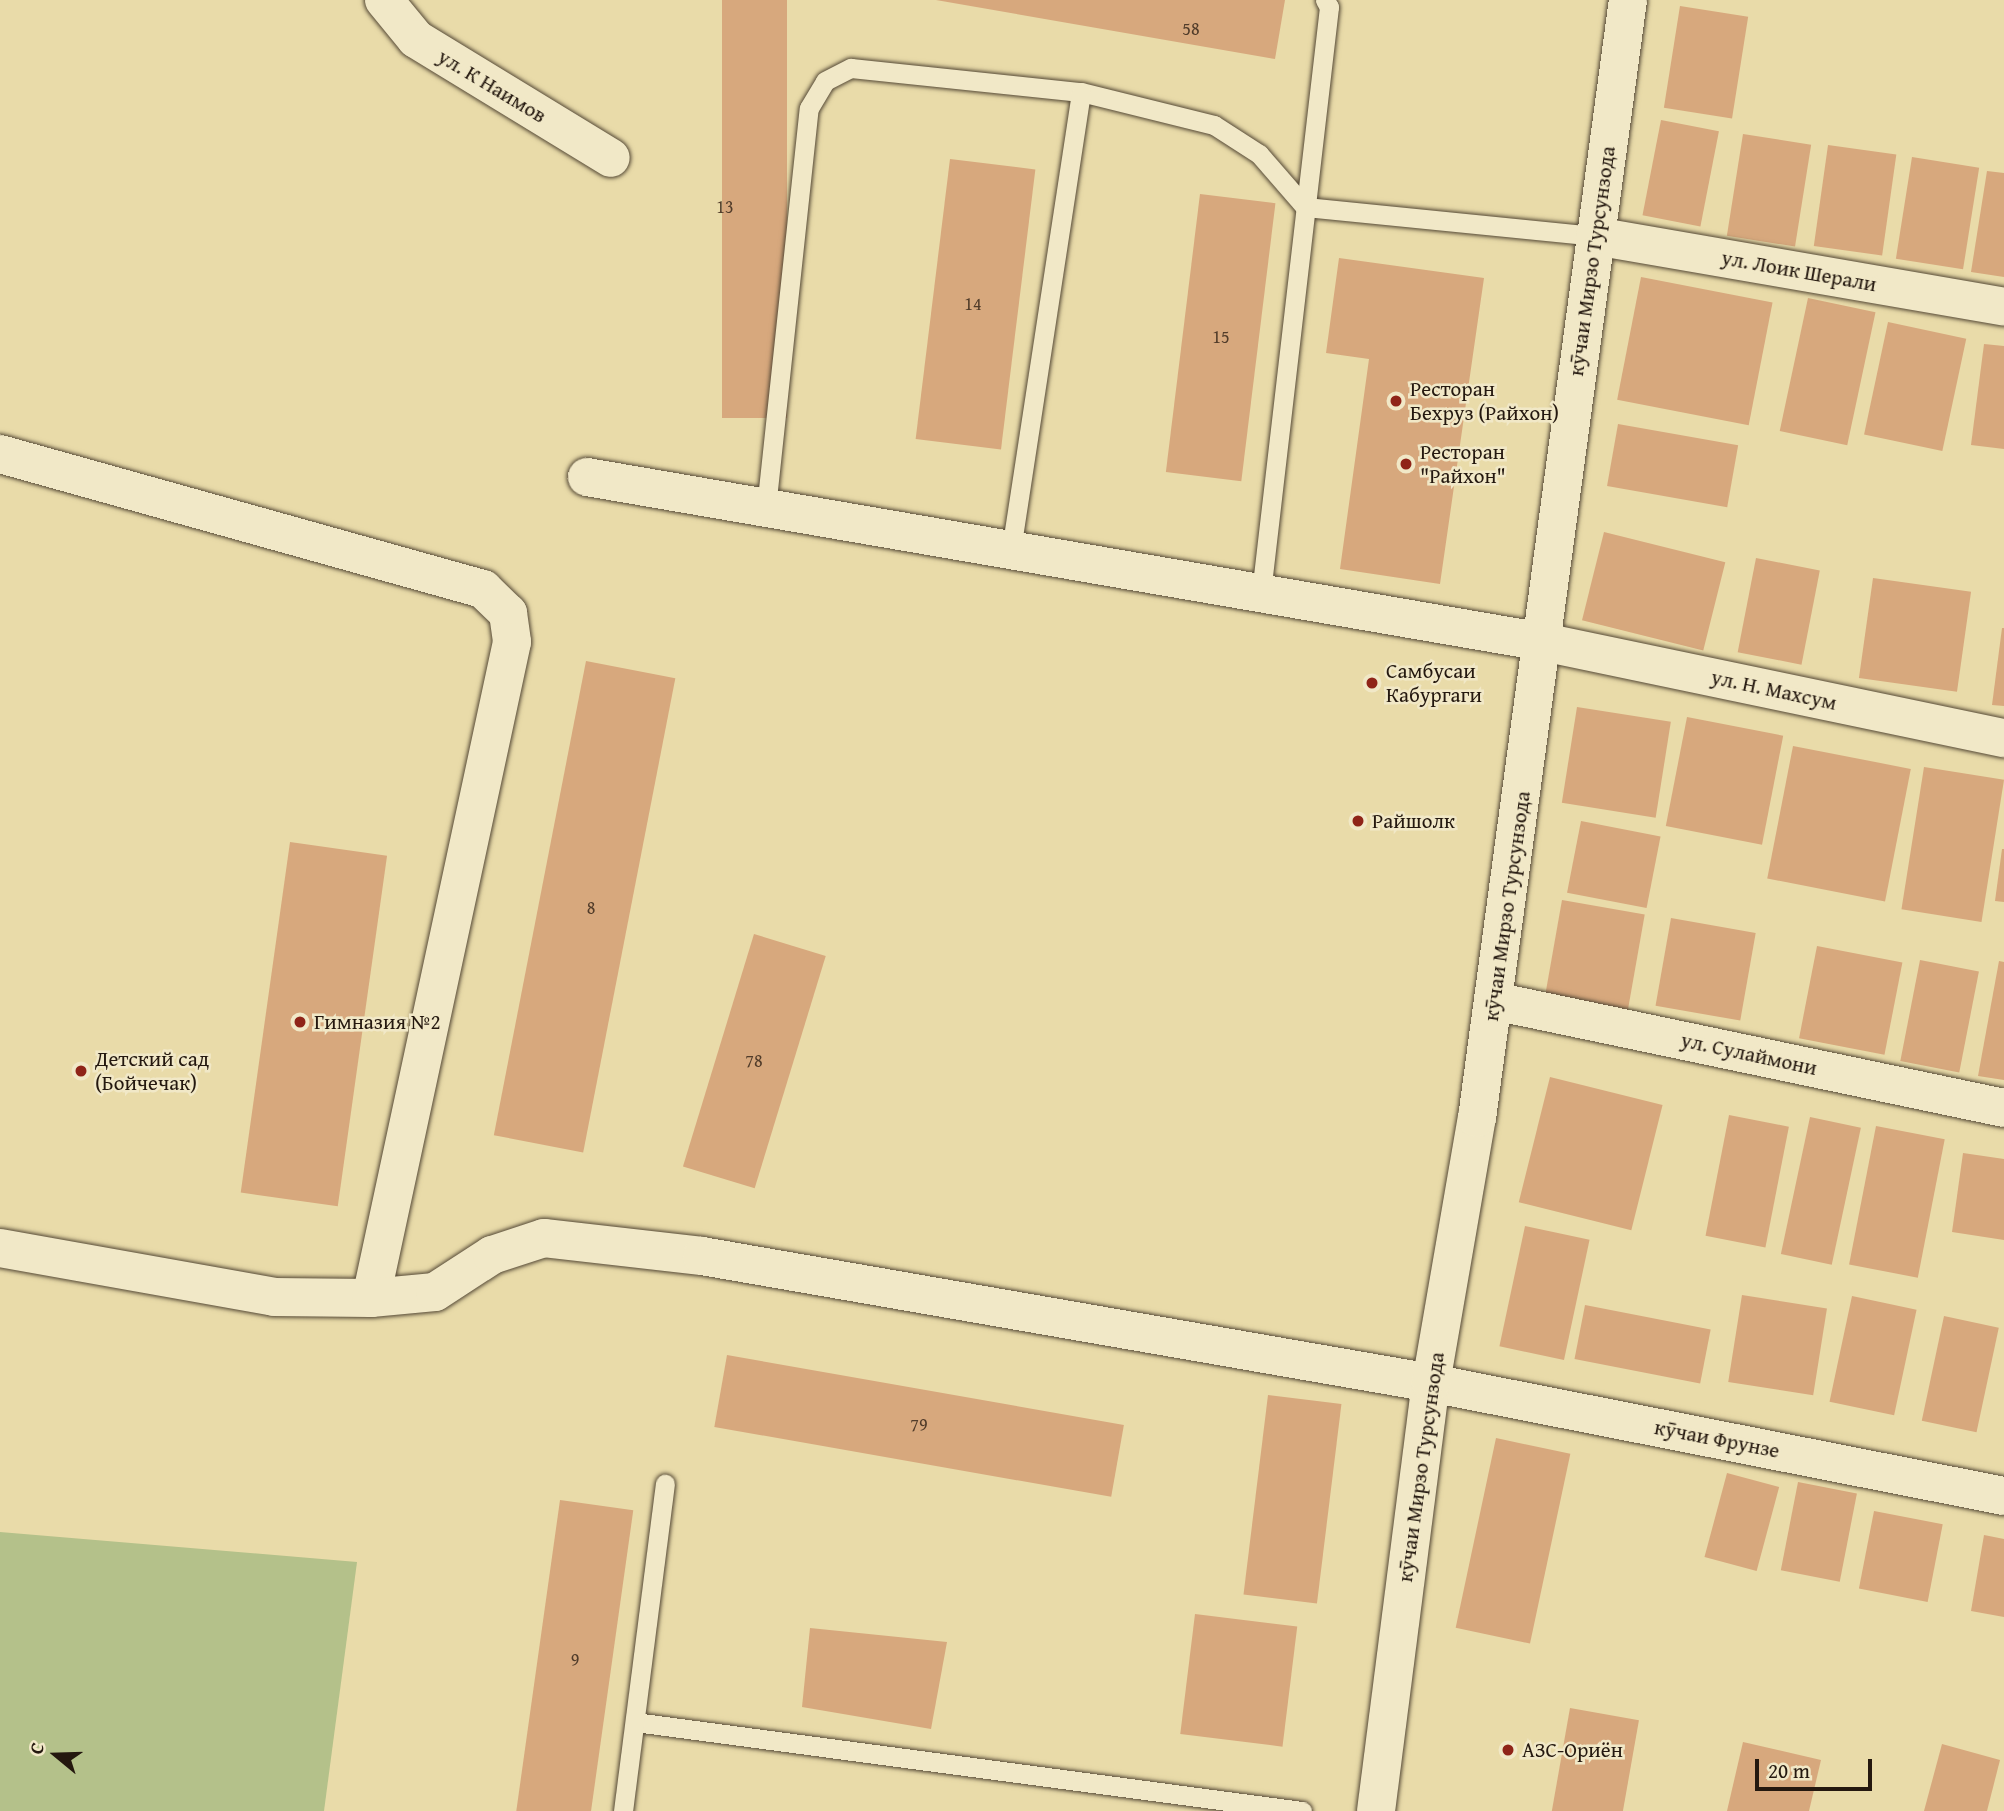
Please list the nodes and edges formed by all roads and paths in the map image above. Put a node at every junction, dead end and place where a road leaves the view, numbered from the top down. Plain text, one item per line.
1 (384, 0) edge
2 (1325, 0) edge
3 (1628, 0) edge
4 (1081, 92) junction
5 (611, 158) dead end
6 (1305, 206) junction
7 (1595, 236) junction
8 (2004, 307) edge
9 (0, 454) edge
10 (587, 477) dead end
11 (766, 508) junction
12 (1011, 550) junction
13 (1261, 593) junction
14 (1543, 642) junction
15 (2004, 738) edge
16 (1494, 1001) junction
17 (2004, 1108) edge
18 (0, 1248) edge
19 (371, 1298) junction
20 (1431, 1383) junction
21 (665, 1484) dead end
22 (2004, 1496) edge
23 (635, 1721) junction
24 (623, 1811) edge
25 (1301, 1811) edge
26 (1376, 1811) edge

1 - 5 street, ул. К Наимов
2 - 6 lane
3 - 7 street, кӯчаи Мирзо Турсунзода
4 - 6 lane
4 - 11 lane
4 - 12 lane
6 - 7 lane
6 - 13 lane
7 - 8 street, ул. Лоик Шерали
7 - 14 street, кӯчаи Мирзо Турсунзода
9 - 19 street
10 - 11 street, ул. Н. Махсум
11 - 12 street, ул. Н. Махсум
12 - 13 street, ул. Н. Махсум
13 - 14 street, ул. Н. Махсум
14 - 15 street, ул. Н. Махсум
14 - 16 street, кӯчаи Мирзо Турсунзода
16 - 17 street, ул. Сулаймони
16 - 20 street, кӯчаи Мирзо Турсунзода
18 - 19 street, кӯчаи Фрунзе
19 - 20 street, кӯчаи Фрунзе
20 - 22 street, кӯчаи Фрунзе
20 - 26 street, кӯчаи Мирзо Турсунзода
21 - 23 lane
23 - 24 lane
23 - 25 lane

